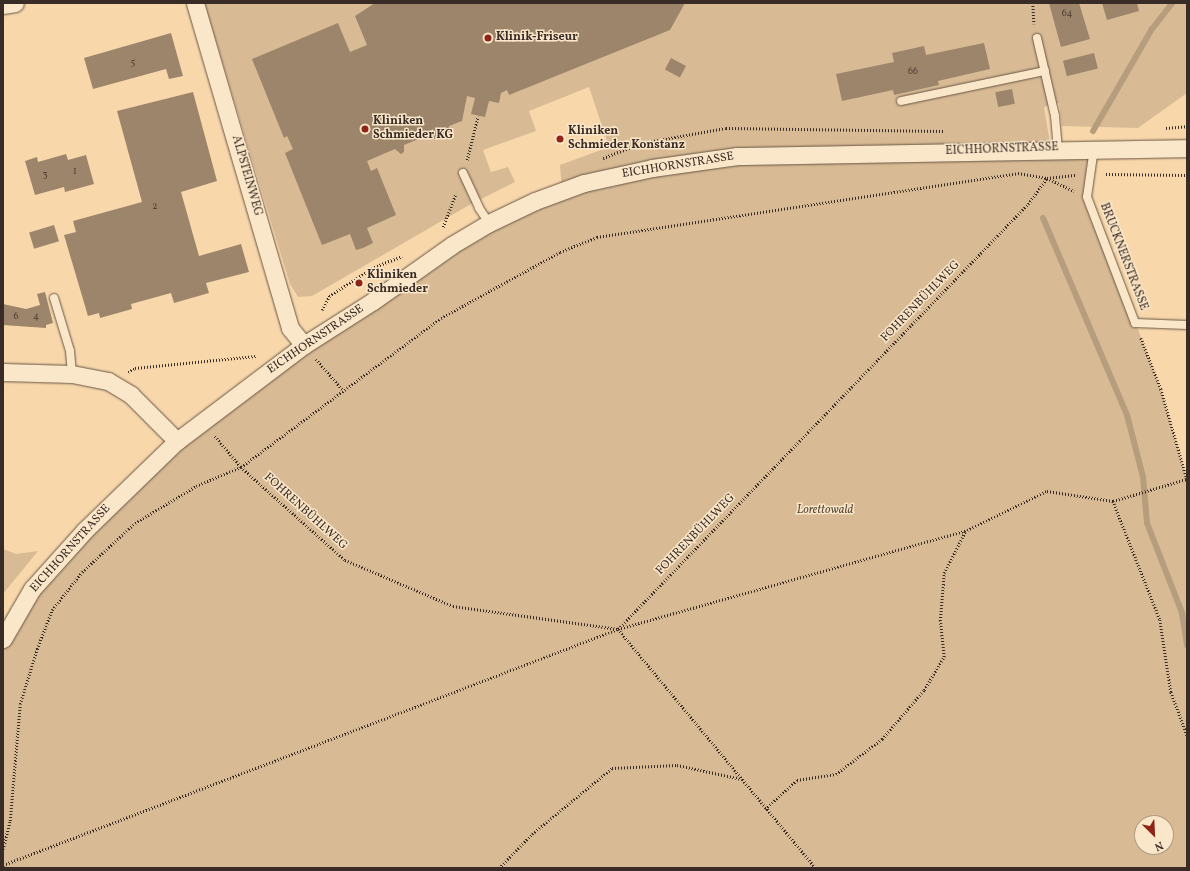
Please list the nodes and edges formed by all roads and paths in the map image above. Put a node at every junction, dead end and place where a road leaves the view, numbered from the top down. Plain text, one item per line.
1 (15, 3) edge
2 (195, 3) edge
3 (1033, 3) edge
4 (3, 5) edge
5 (1036, 38) joint
6 (1045, 71) junction
7 (901, 101) dead end
8 (478, 116) dead end
9 (1094, 148) junction
10 (1187, 148) edge
11 (1058, 149) junction
12 (463, 173) junction
13 (1090, 174) junction
14 (1187, 175) edge
15 (1047, 178) junction
16 (1087, 197) junction
17 (489, 223) junction
18 (441, 233) dead end
19 (54, 298) dead end
20 (1135, 323) junction
21 (1187, 325) edge
22 (304, 345) junction
23 (260, 355) dead end
24 (3, 372) edge
25 (72, 374) junction
26 (108, 382) junction
27 (343, 390) junction
28 (204, 421) junction
29 (177, 441) junction
30 (241, 467) junction
31 (1187, 479) edge
32 (1113, 501) junction
33 (967, 530) junction
34 (618, 629) junction
35 (3, 639) edge
36 (1187, 735) edge
37 (741, 779) junction
38 (765, 809) junction
39 (3, 849) edge
40 (3, 865) edge
41 (499, 868) edge
42 (816, 868) edge

1 - 4 street
2 - 22 street, ALPSTEINWEG
3 - 5 path
5 - 6 lane
6 - 7 lane
6 - 11 lane
8 - 12 path
9 - 10 street, EICHHORNSTRASSE
9 - 11 street, EICHHORNSTRASSE
9 - 13 lane, BRUCKNERSTRASSE
11 - 17 street, EICHHORNSTRASSE
12 - 17 lane
12 - 18 path
13 - 14 path
13 - 15 path
13 - 16 lane, BRUCKNERSTRASSE
15 - 16 path
15 - 27 path
15 - 34 path, FOHRENBÜHLWEG
16 - 20 lane, BRUCKNERSTRASSE
17 - 22 street, EICHHORNSTRASSE
19 - 25 lane
20 - 21 lane, BRUCKNERSTRASSE
20 - 31 path
22 - 27 path
22 - 28 street, EICHHORNSTRASSE
23 - 26 path
24 - 25 street
25 - 26 street
26 - 29 street
27 - 30 path
28 - 29 street, EICHHORNSTRASSE
28 - 30 path, FOHRENBÜHLWEG
29 - 35 street, EICHHORNSTRASSE
30 - 34 path, FOHRENBÜHLWEG
30 - 39 path
31 - 32 path
32 - 33 path
32 - 36 path
33 - 34 path
33 - 38 path
34 - 37 path
34 - 40 path
37 - 38 path
37 - 41 path
38 - 42 path

